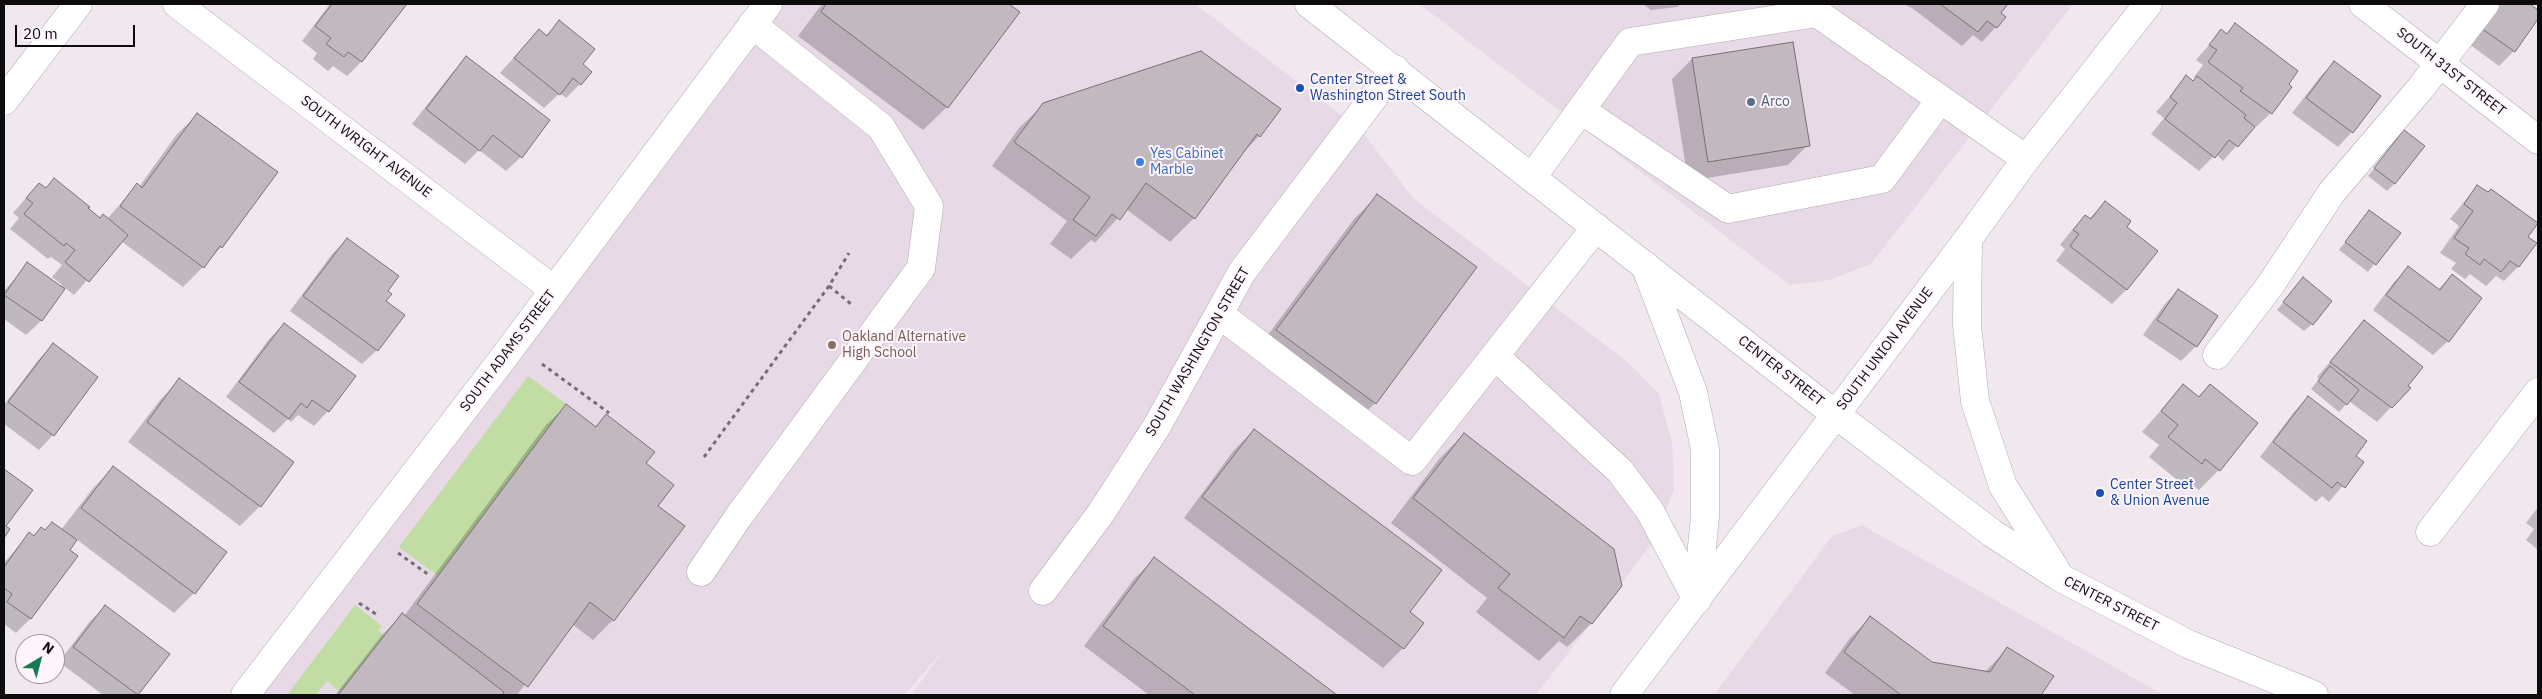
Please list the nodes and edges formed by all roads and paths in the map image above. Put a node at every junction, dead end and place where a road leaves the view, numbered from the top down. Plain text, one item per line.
1 (78, 4) edge
2 (177, 4) edge
3 (1309, 4) edge
4 (2148, 4) edge
5 (2363, 4) edge
6 (2485, 4) edge
7 (760, 14) edge
8 (2440, 64) junction
9 (1395, 69) junction
10 (4, 100) edge
11 (1940, 100) junction
12 (1581, 110) junction
13 (2538, 140) edge
14 (2026, 159) junction
15 (1533, 176) junction
16 (1596, 227) junction
17 (1968, 239) junction
18 (849, 252) dead end
19 (1646, 265) junction
20 (554, 290) junction
21 (1219, 314) junction
22 (2217, 355) dead end
23 (1495, 356) junction
24 (2538, 392) edge
25 (579, 393) dead end
26 (609, 413) dead end
27 (1835, 414) junction
28 (704, 457) dead end
29 (2430, 532) dead end
30 (391, 548) dead end
31 (701, 572) dead end
32 (429, 575) dead end
33 (2060, 578) junction
34 (1043, 591) dead end
35 (353, 598) dead end
36 (1697, 600) junction
37 (379, 616) dead end
38 (245, 695) edge
39 (1624, 695) edge
40 (2314, 695) edge

1 - 10 main road
2 - 20 main road, SOUTH WRIGHT AVENUE
3 - 9 main road, CENTER STREET
4 - 14 main road, SOUTH UNION AVENUE
5 - 8 main road, SOUTH 31ST STREET
6 - 8 main road
7 - 20 main road, SOUTH ADAMS STREET
7 - 31 main road
8 - 13 main road, SOUTH 31ST STREET
8 - 22 main road
9 - 15 main road, CENTER STREET
9 - 21 main road, SOUTH WASHINGTON STREET
11 - 12 main road
11 - 12 main road
11 - 14 main road
12 - 15 main road
14 - 17 main road, SOUTH UNION AVENUE
15 - 16 main road, CENTER STREET
16 - 19 main road, CENTER STREET
16 - 23 main road
17 - 27 main road, SOUTH UNION AVENUE
17 - 33 main road
18 - 28 path
19 - 27 main road, CENTER STREET
19 - 36 main road
20 - 38 main road, SOUTH ADAMS STREET
21 - 23 main road
21 - 34 main road, SOUTH WASHINGTON STREET
23 - 36 main road
24 - 29 main road
25 - 26 path
27 - 33 main road, CENTER STREET
27 - 36 main road, SOUTH UNION AVENUE
30 - 32 path
33 - 40 main road, CENTER STREET
35 - 37 path
36 - 39 main road, SOUTH UNION AVENUE

